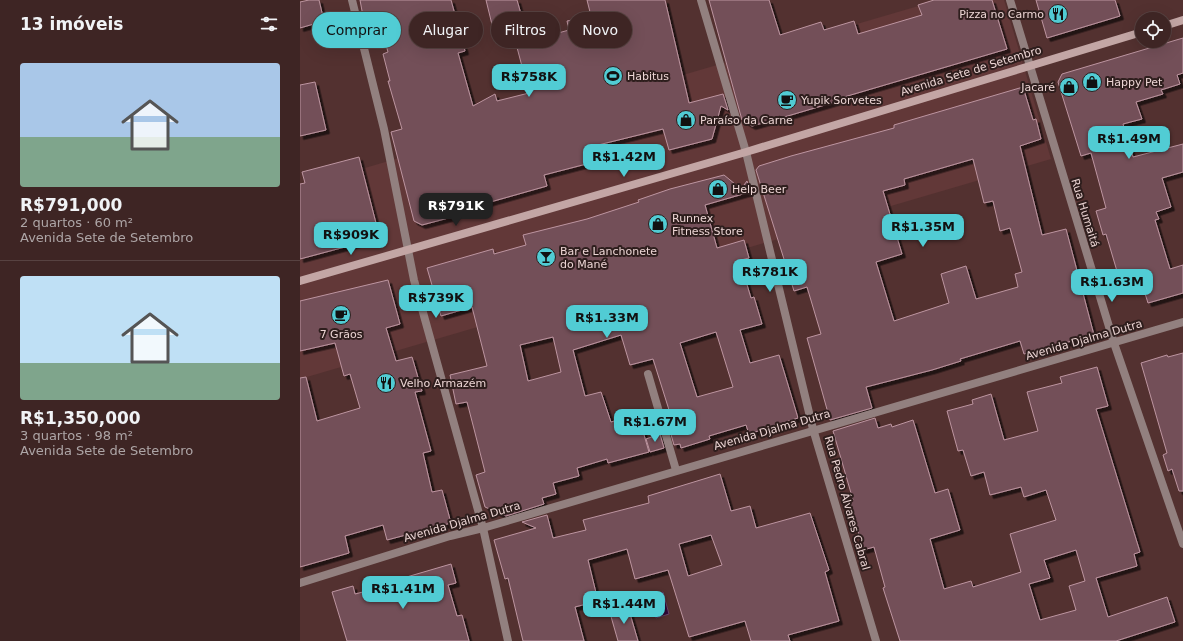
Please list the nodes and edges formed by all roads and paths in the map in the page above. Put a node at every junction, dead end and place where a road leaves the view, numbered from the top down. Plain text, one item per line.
1 (352, 0) edge
2 (701, 0) edge
3 (1010, 0) edge
4 (1183, 20) edge
5 (1171, 24) edge
6 (1135, 34) edge
7 (1029, 65) junction
8 (746, 152) junction
9 (408, 251) junction
10 (300, 282) edge
11 (1183, 322) edge
12 (1114, 343) junction
13 (648, 374) dead end
14 (814, 430) junction
15 (676, 470) junction
16 (483, 528) junction
17 (1183, 544) edge
18 (300, 584) edge
19 (508, 641) edge
20 (876, 641) edge

1 - 9 street
2 - 8 street, Rua Pedro Álvares Cabral
3 - 7 street, Rua Humaitá
4 - 5 street
6 - 7 street, Avenida Sete de Setembro
7 - 8 street, Avenida Sete de Setembro
7 - 12 street, Rua Humaitá
8 - 9 street, Avenida Sete de Setembro
8 - 14 street, Rua Pedro Álvares Cabral
9 - 10 street, Avenida Sete de Setembro
9 - 16 street
11 - 12 street, Avenida Djalma Dutra
12 - 14 street, Avenida Djalma Dutra
12 - 17 street, Rua Humaitá
13 - 15 street
14 - 15 street, Avenida Djalma Dutra
14 - 20 street, Rua Pedro Álvares Cabral
15 - 16 street, Avenida Djalma Dutra
16 - 18 street, Avenida Djalma Dutra
16 - 19 street

